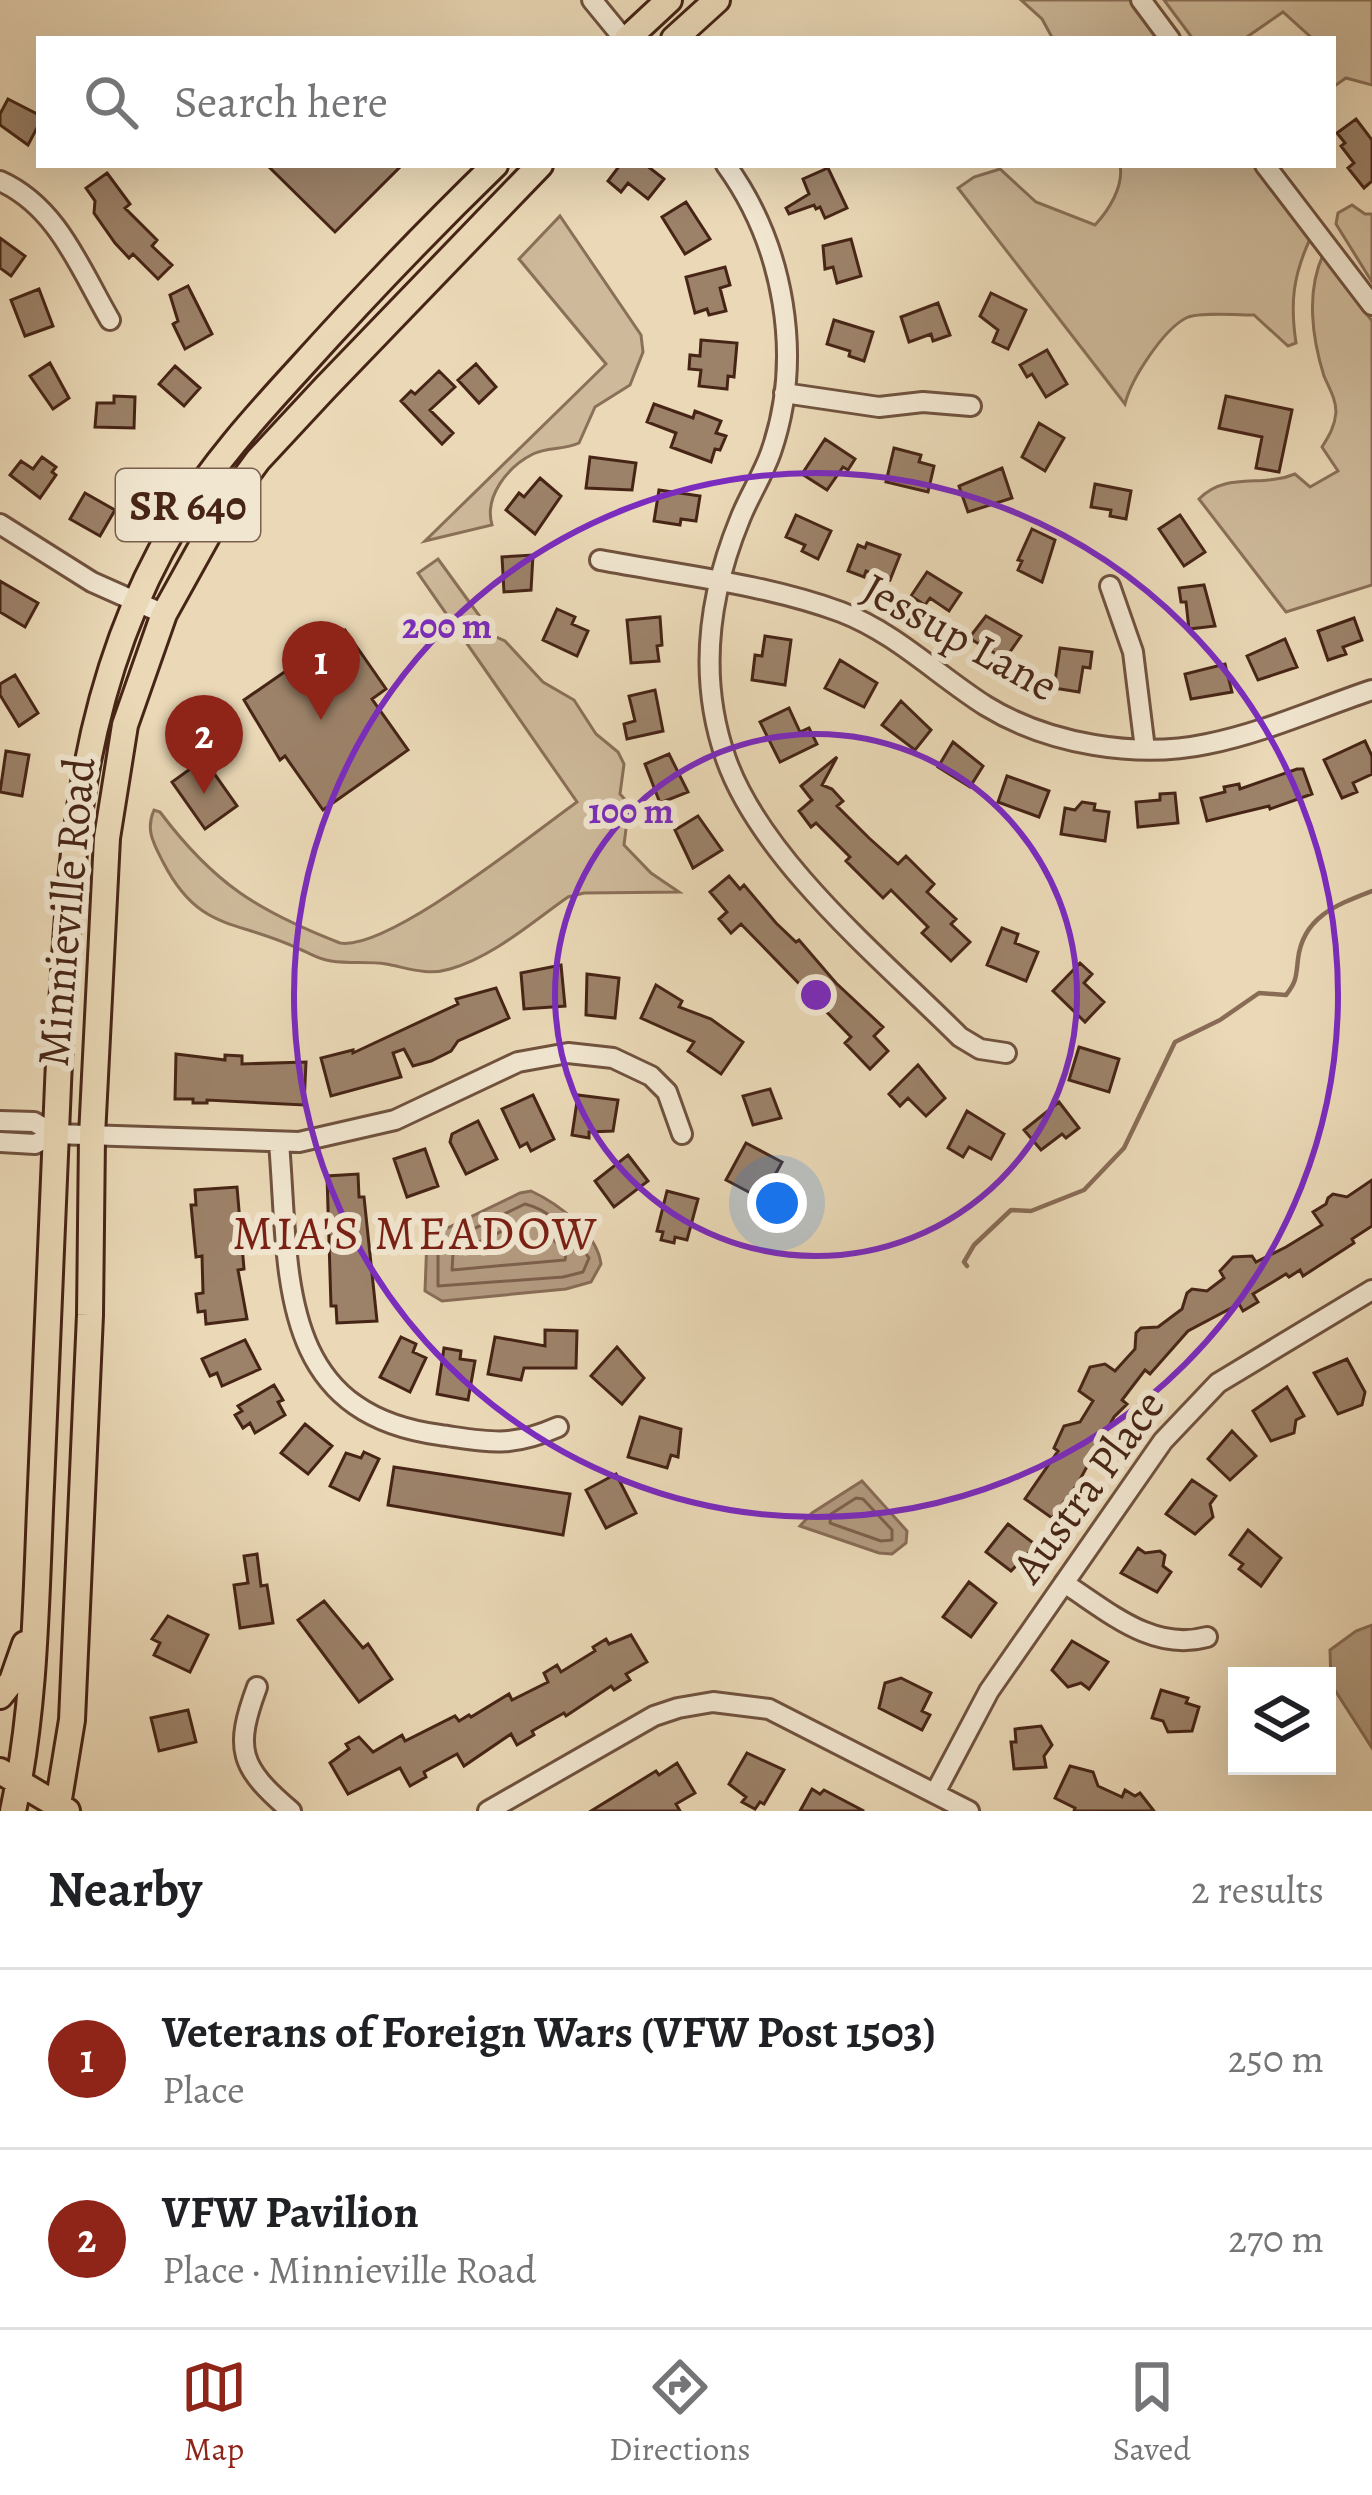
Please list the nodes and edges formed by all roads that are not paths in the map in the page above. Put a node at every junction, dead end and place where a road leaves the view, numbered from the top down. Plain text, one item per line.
1 (592, 0) edge
2 (669, 0) edge
3 (717, 0) edge
4 (1141, 0) edge
5 (623, 36) edge
6 (629, 36) edge
7 (677, 36) edge
8 (1168, 36) edge
9 (492, 168) edge
10 (538, 168) edge
11 (727, 168) edge
12 (1267, 168) edge
13 (0, 182) edge
14 (1372, 305) edge
15 (110, 320) dead end
16 (784, 393) junction
17 (971, 406) dead end
18 (0, 524) edge
19 (600, 560) dead end
20 (719, 583) junction
21 (1110, 586) dead end
22 (136, 602) junction
23 (164, 614) junction
24 (1372, 690) edge
25 (1145, 749) junction
26 (1006, 1053) dead end
27 (0, 1121) edge
28 (55, 1134) junction
29 (682, 1134) dead end
30 (92, 1136) junction
31 (0, 1142) edge
32 (279, 1143) junction
33 (1372, 1290) edge
34 (558, 1427) dead end
35 (38, 1558) junction
36 (1064, 1583) junction
37 (1208, 1637) dead end
38 (256, 1687) dead end
39 (0, 1696) edge
40 (10, 1777) edge
41 (935, 1793) junction
42 (61, 1809) edge
43 (13, 1811) edge
44 (291, 1811) edge
45 (488, 1811) edge
46 (969, 1811) edge

1 - 5 street
2 - 6 main road
3 - 7 main road
4 - 8 street
9 - 22 main road, Minnieville Road / SR 640
10 - 23 main road, Minnieville Road / SR 640
11 - 16 street
12 - 14 street
13 - 15 street
16 - 17 street
16 - 20 street
18 - 22 street
19 - 20 street, Jessup Lane
20 - 25 street, Jessup Lane
20 - 26 street
21 - 25 street
22 - 23 street
22 - 28 main road, Minnieville Road / SR 640
23 - 30 main road, Minnieville Road / SR 640
24 - 25 street, Jessup Lane
27 - 28 street
28 - 30 street
28 - 31 street
28 - 35 main road, Minnieville Road / SR 640
29 - 32 street
30 - 32 street
30 - 42 main road, Minnieville Road / SR 640
32 - 34 street
33 - 36 street, Austra Place
35 - 39 main road
35 - 40 main road, Minnieville Road / SR 640
36 - 37 street
36 - 41 street, Austra Place
38 - 44 street
40 - 42 main road
40 - 43 main road, Minnieville Road / SR 640
41 - 45 street
41 - 46 street

